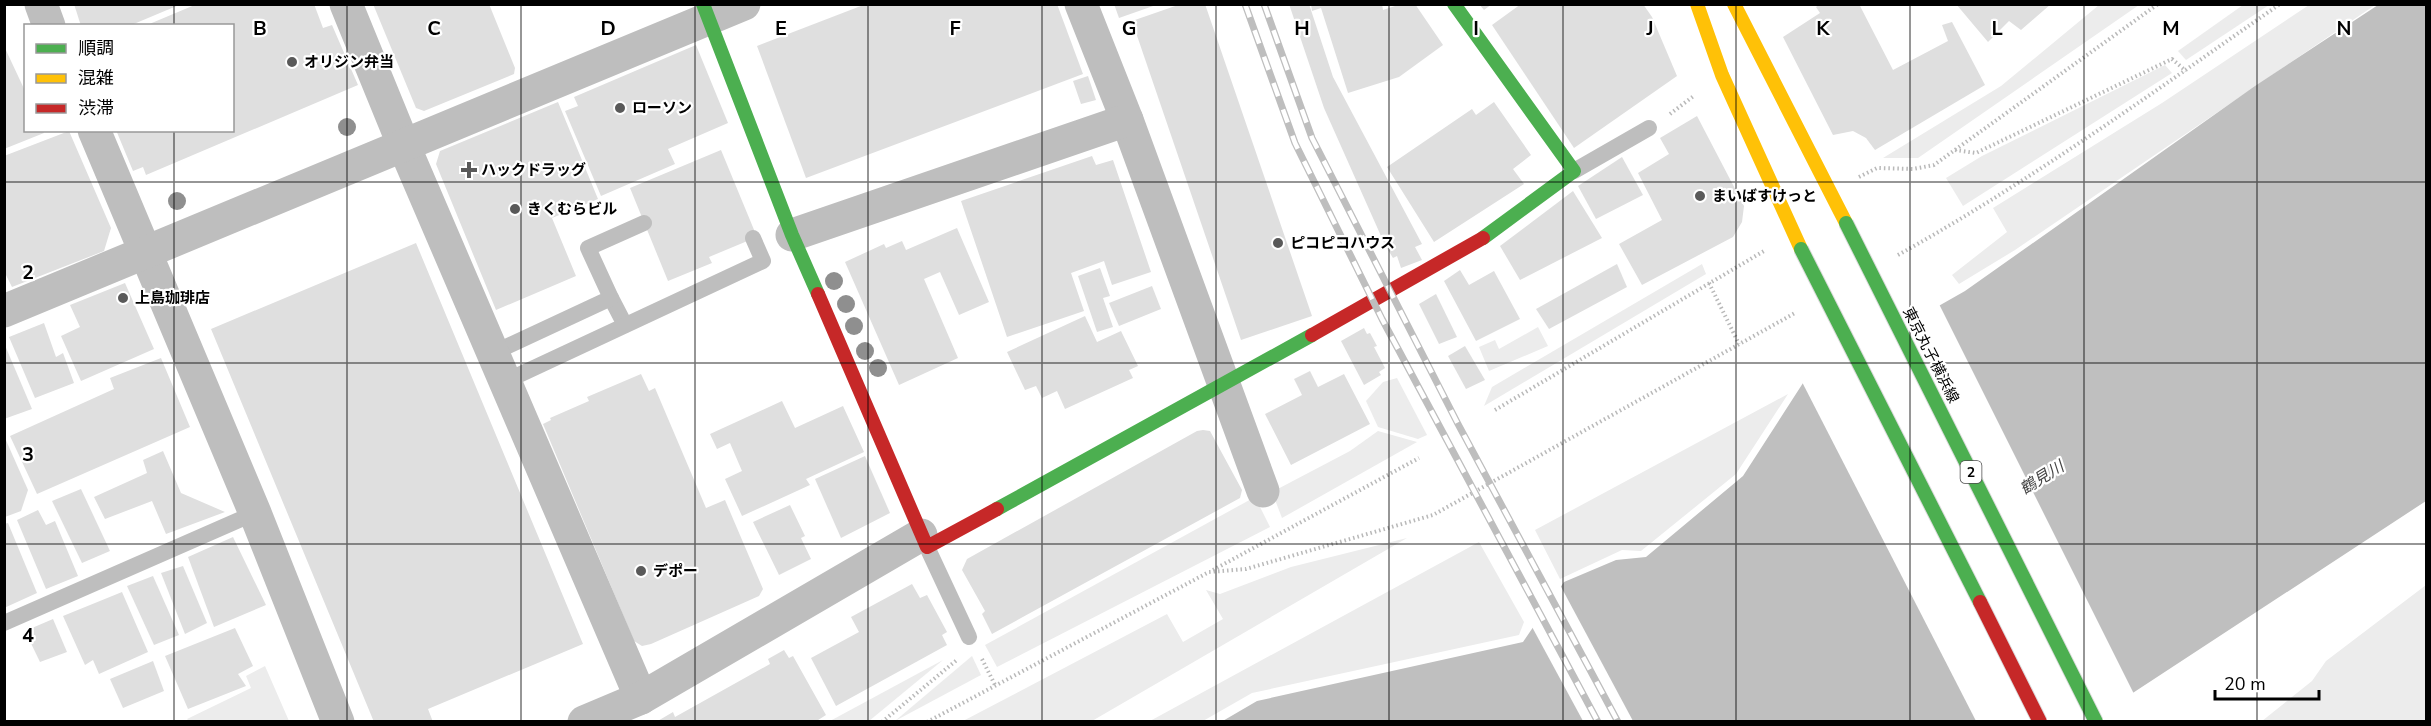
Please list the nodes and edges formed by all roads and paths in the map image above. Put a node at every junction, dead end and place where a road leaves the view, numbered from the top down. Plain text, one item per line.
1 (40, 4) edge
2 (346, 4) edge
3 (744, 4) edge
4 (1081, 4) edge
5 (1454, 4) edge
6 (1697, 4) edge
7 (1734, 4) edge
8 (2158, 4) edge
9 (2280, 4) edge
10 (705, 11) edge
11 (49, 24) edge
12 (2186, 71) junction
13 (1701, 91) dead end
14 (1127, 120) junction
15 (1650, 128) joint
16 (95, 132) edge
17 (404, 146) junction
18 (1954, 150) junction
19 (1574, 171) junction
20 (1856, 179) dead end
21 (644, 223) dead end
22 (792, 235) junction
23 (753, 238) dead end
24 (1764, 251) dead end
25 (146, 253) junction
26 (1891, 259) dead end
27 (1709, 283) junction
28 (611, 298) junction
29 (1800, 310) dead end
30 (4, 311) edge
31 (625, 325) junction
32 (1740, 344) junction
33 (500, 367) junction
34 (1226, 384) junction
35 (1495, 410) dead end
36 (1419, 458) dead end
37 (1263, 491) dead end
38 (255, 513) junction
39 (924, 541) junction
40 (1209, 572) junction
41 (4, 623) edge
42 (972, 641) junction
43 (995, 686) junction
44 (641, 698) junction
45 (338, 722) edge
46 (584, 722) edge
47 (882, 722) edge
48 (927, 722) edge
49 (2040, 722) edge
50 (2096, 722) edge

1 - 11 street
2 - 17 street
3 - 10 street
4 - 14 street
5 - 19 main road
6 - 49 main road, bridge
7 - 50 main road, 東京丸子横浜線 / 2, bridge
8 - 18 path
9 - 12 path
10 - 17 street
10 - 22 main road
12 - 18 path
12 - 26 path
13 - 15 path
14 - 22 street
14 - 34 street
15 - 19 lane
16 - 25 street
17 - 25 street
17 - 33 street
18 - 20 path
19 - 34 main road
21 - 28 lane
22 - 39 main road
23 - 31 lane
24 - 27 path
25 - 30 street
25 - 38 street
27 - 32 path
27 - 35 path
28 - 31 lane
28 - 33 lane
29 - 32 path
31 - 33 lane
32 - 40 path
33 - 44 street
34 - 37 street
34 - 39 main road
36 - 40 path
38 - 41 lane
38 - 45 street
39 - 42 lane
39 - 44 street
40 - 43 path
42 - 43 path
42 - 47 path
43 - 48 path
44 - 46 street

